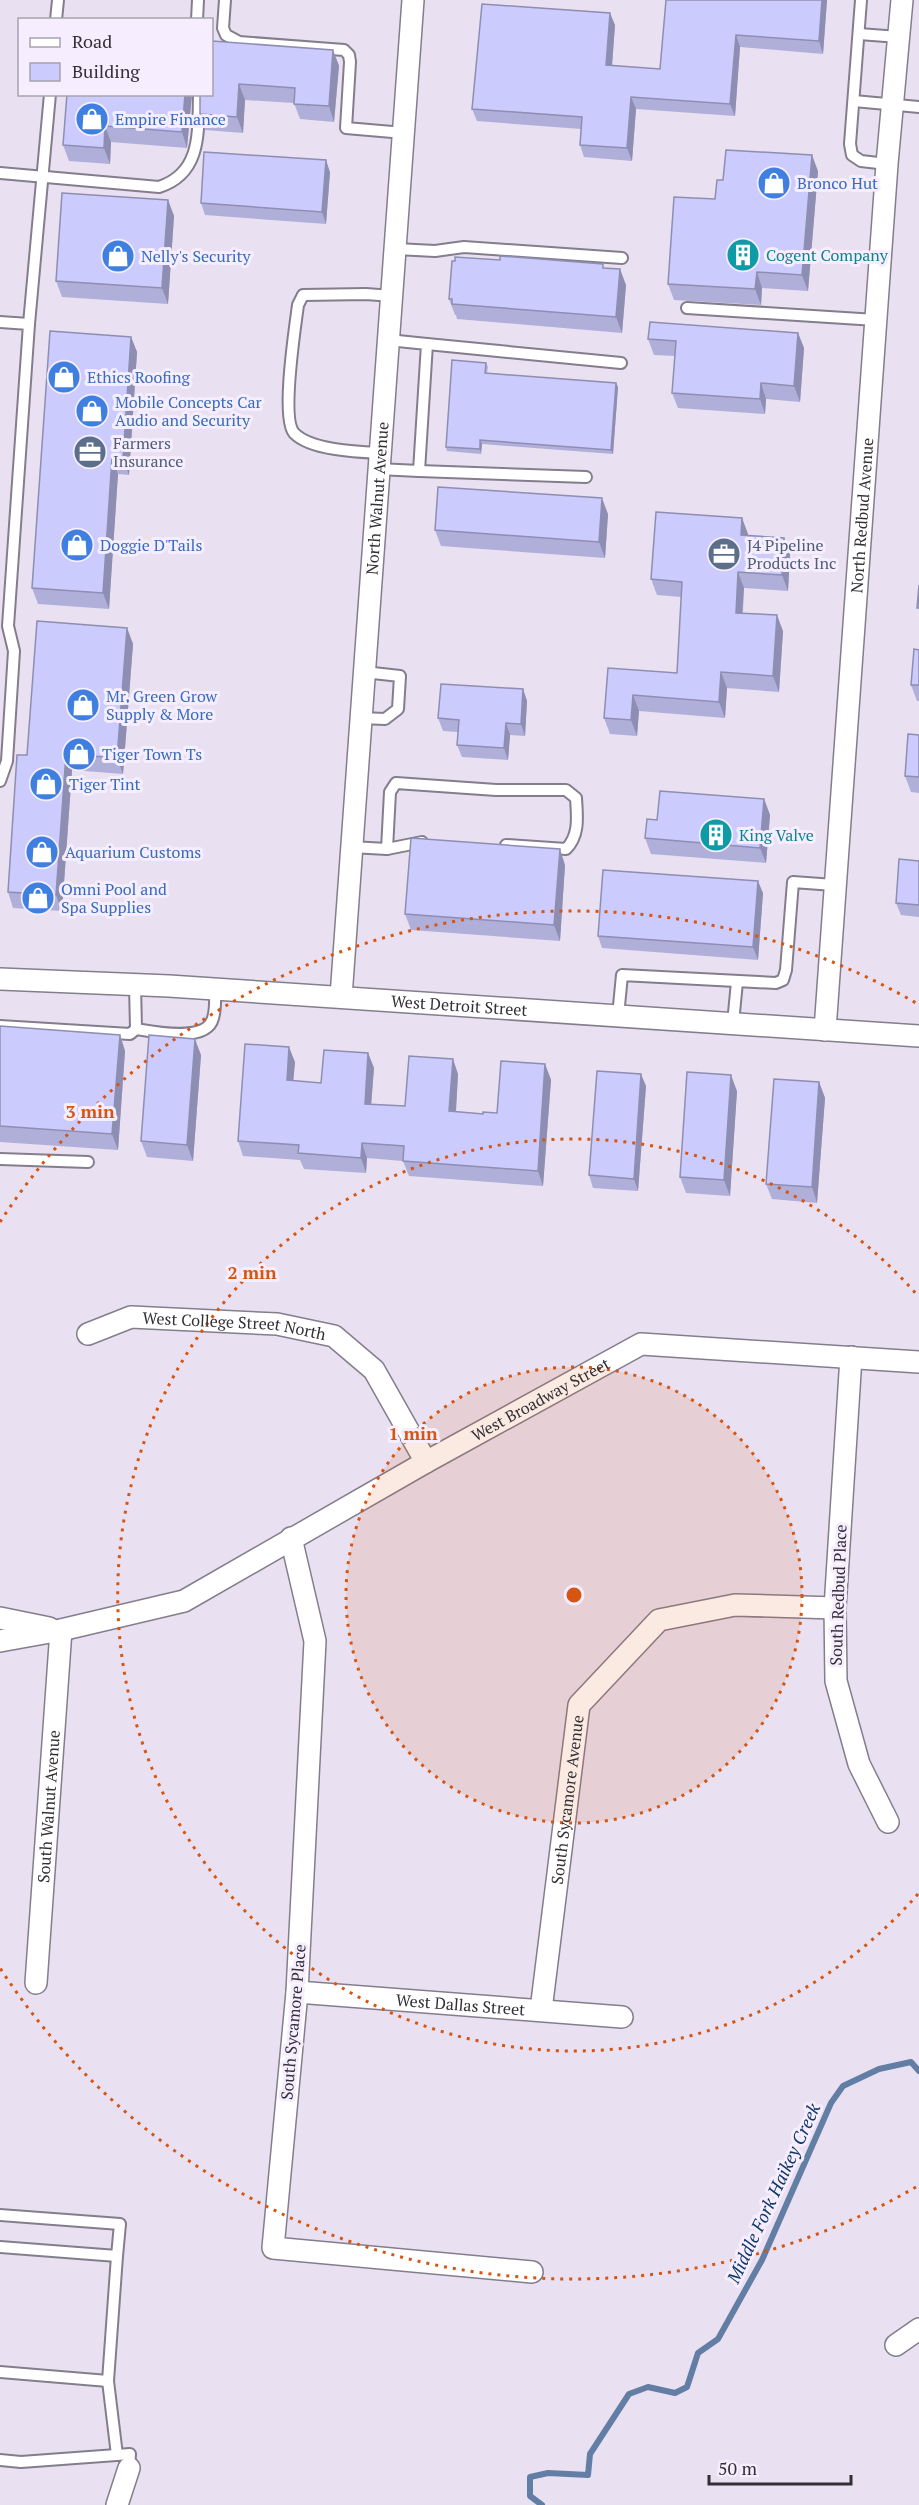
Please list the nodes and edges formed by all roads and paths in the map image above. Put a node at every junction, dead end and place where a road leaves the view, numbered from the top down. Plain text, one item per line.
1 (58, 0) edge
2 (198, 0) edge
3 (225, 0) edge
4 (406, 0) edge
5 (413, 0) edge
6 (861, 0) edge
7 (902, 0) edge
8 (56, 18) edge
9 (197, 18) edge
10 (859, 34) junction
11 (899, 37) junction
12 (50, 96) edge
13 (199, 96) edge
14 (854, 101) junction
15 (892, 105) junction
16 (919, 107) edge
17 (404, 133) junction
18 (887, 164) junction
19 (0, 173) edge
20 (42, 177) junction
21 (396, 249) junction
22 (622, 258) dead end
23 (392, 296) junction
24 (687, 308) dead end
25 (876, 320) junction
26 (0, 322) edge
27 (29, 324) junction
28 (388, 340) junction
29 (427, 344) junction
30 (621, 363) dead end
31 (379, 461) junction
32 (419, 471) junction
33 (586, 477) dead end
34 (4, 626) edge
35 (364, 672) junction
36 (361, 718) junction
37 (0, 781) edge
38 (429, 841) edge
39 (491, 844) edge
40 (351, 847) junction
41 (387, 849) junction
42 (834, 885) junction
43 (0, 978) edge
44 (736, 982) junction
45 (135, 985) junction
46 (215, 989) junction
47 (340, 997) junction
48 (618, 1016) junction
49 (733, 1023) junction
50 (0, 1026) edge
51 (136, 1029) junction
52 (825, 1030) junction
53 (919, 1036) edge
54 (0, 1159) edge
55 (88, 1162) dead end
56 (88, 1334) dead end
57 (851, 1357) junction
58 (919, 1362) edge
59 (426, 1462) junction
60 (291, 1538) junction
61 (835, 1608) junction
62 (0, 1618) edge
63 (61, 1630) junction
64 (0, 1641) edge
65 (888, 1822) dead end
66 (36, 1983) dead end
67 (297, 1992) junction
68 (541, 2010) junction
69 (622, 2017) dead end
70 (0, 2215) edge
71 (0, 2247) edge
72 (117, 2256) junction
73 (531, 2272) dead end
74 (919, 2329) edge
75 (896, 2345) dead end
76 (0, 2372) edge
77 (108, 2381) junction
78 (0, 2460) edge
79 (123, 2461) junction
80 (117, 2505) edge

1 - 8 lane
2 - 9 lane
3 - 17 lane
4 - 5 street
5 - 17 street, North Walnut Avenue
6 - 10 lane
7 - 11 street, North Redbud Avenue
10 - 11 lane
10 - 14 lane
11 - 15 street, North Redbud Avenue
12 - 20 lane
13 - 20 lane
14 - 15 lane
14 - 18 lane
15 - 16 lane
15 - 18 street, North Redbud Avenue
17 - 21 street, North Walnut Avenue
18 - 25 street, North Redbud Avenue
19 - 20 lane
20 - 27 lane
21 - 22 lane
21 - 23 street, North Walnut Avenue
23 - 28 street, North Walnut Avenue
23 - 31 lane
24 - 25 lane
25 - 42 street, North Redbud Avenue
26 - 27 lane
27 - 34 lane
28 - 29 lane
28 - 31 street, North Walnut Avenue
29 - 30 lane
29 - 32 lane
31 - 32 lane
31 - 35 street, North Walnut Avenue
32 - 33 lane
34 - 37 lane
35 - 36 street, North Walnut Avenue
35 - 36 lane
36 - 40 street, North Walnut Avenue
38 - 41 lane
39 - 41 lane
40 - 41 lane
40 - 47 street, North Walnut Avenue
42 - 44 lane
42 - 52 street, North Redbud Avenue
43 - 45 street, West Detroit Street
44 - 48 lane
44 - 49 lane
45 - 46 street, West Detroit Street
45 - 51 lane
46 - 47 street, West Detroit Street
46 - 51 lane
47 - 48 street, West Detroit Street
48 - 49 street, West Detroit Street
49 - 52 street, West Detroit Street
50 - 51 lane
52 - 53 street, West Detroit Street
54 - 55 lane
56 - 59 street, West College Street North
57 - 58 street, West Broadway Street
57 - 59 street, West Broadway Street
57 - 61 street, South Redbud Place
59 - 60 street, West Broadway Street
60 - 63 street, West Broadway Street
60 - 67 street, South Sycamore Place
61 - 65 street, South Redbud Place
61 - 68 street, South Sycamore Avenue
62 - 63 street, West Broadway Street
63 - 64 street, West Broadway Street
63 - 66 street, South Walnut Avenue
67 - 68 street, West Dallas Street
67 - 73 street, South Sycamore Place
68 - 69 street, West Dallas Street
70 - 72 lane
71 - 72 lane
72 - 77 lane
74 - 75 street
76 - 77 lane
77 - 79 lane
78 - 79 lane
79 - 80 street

